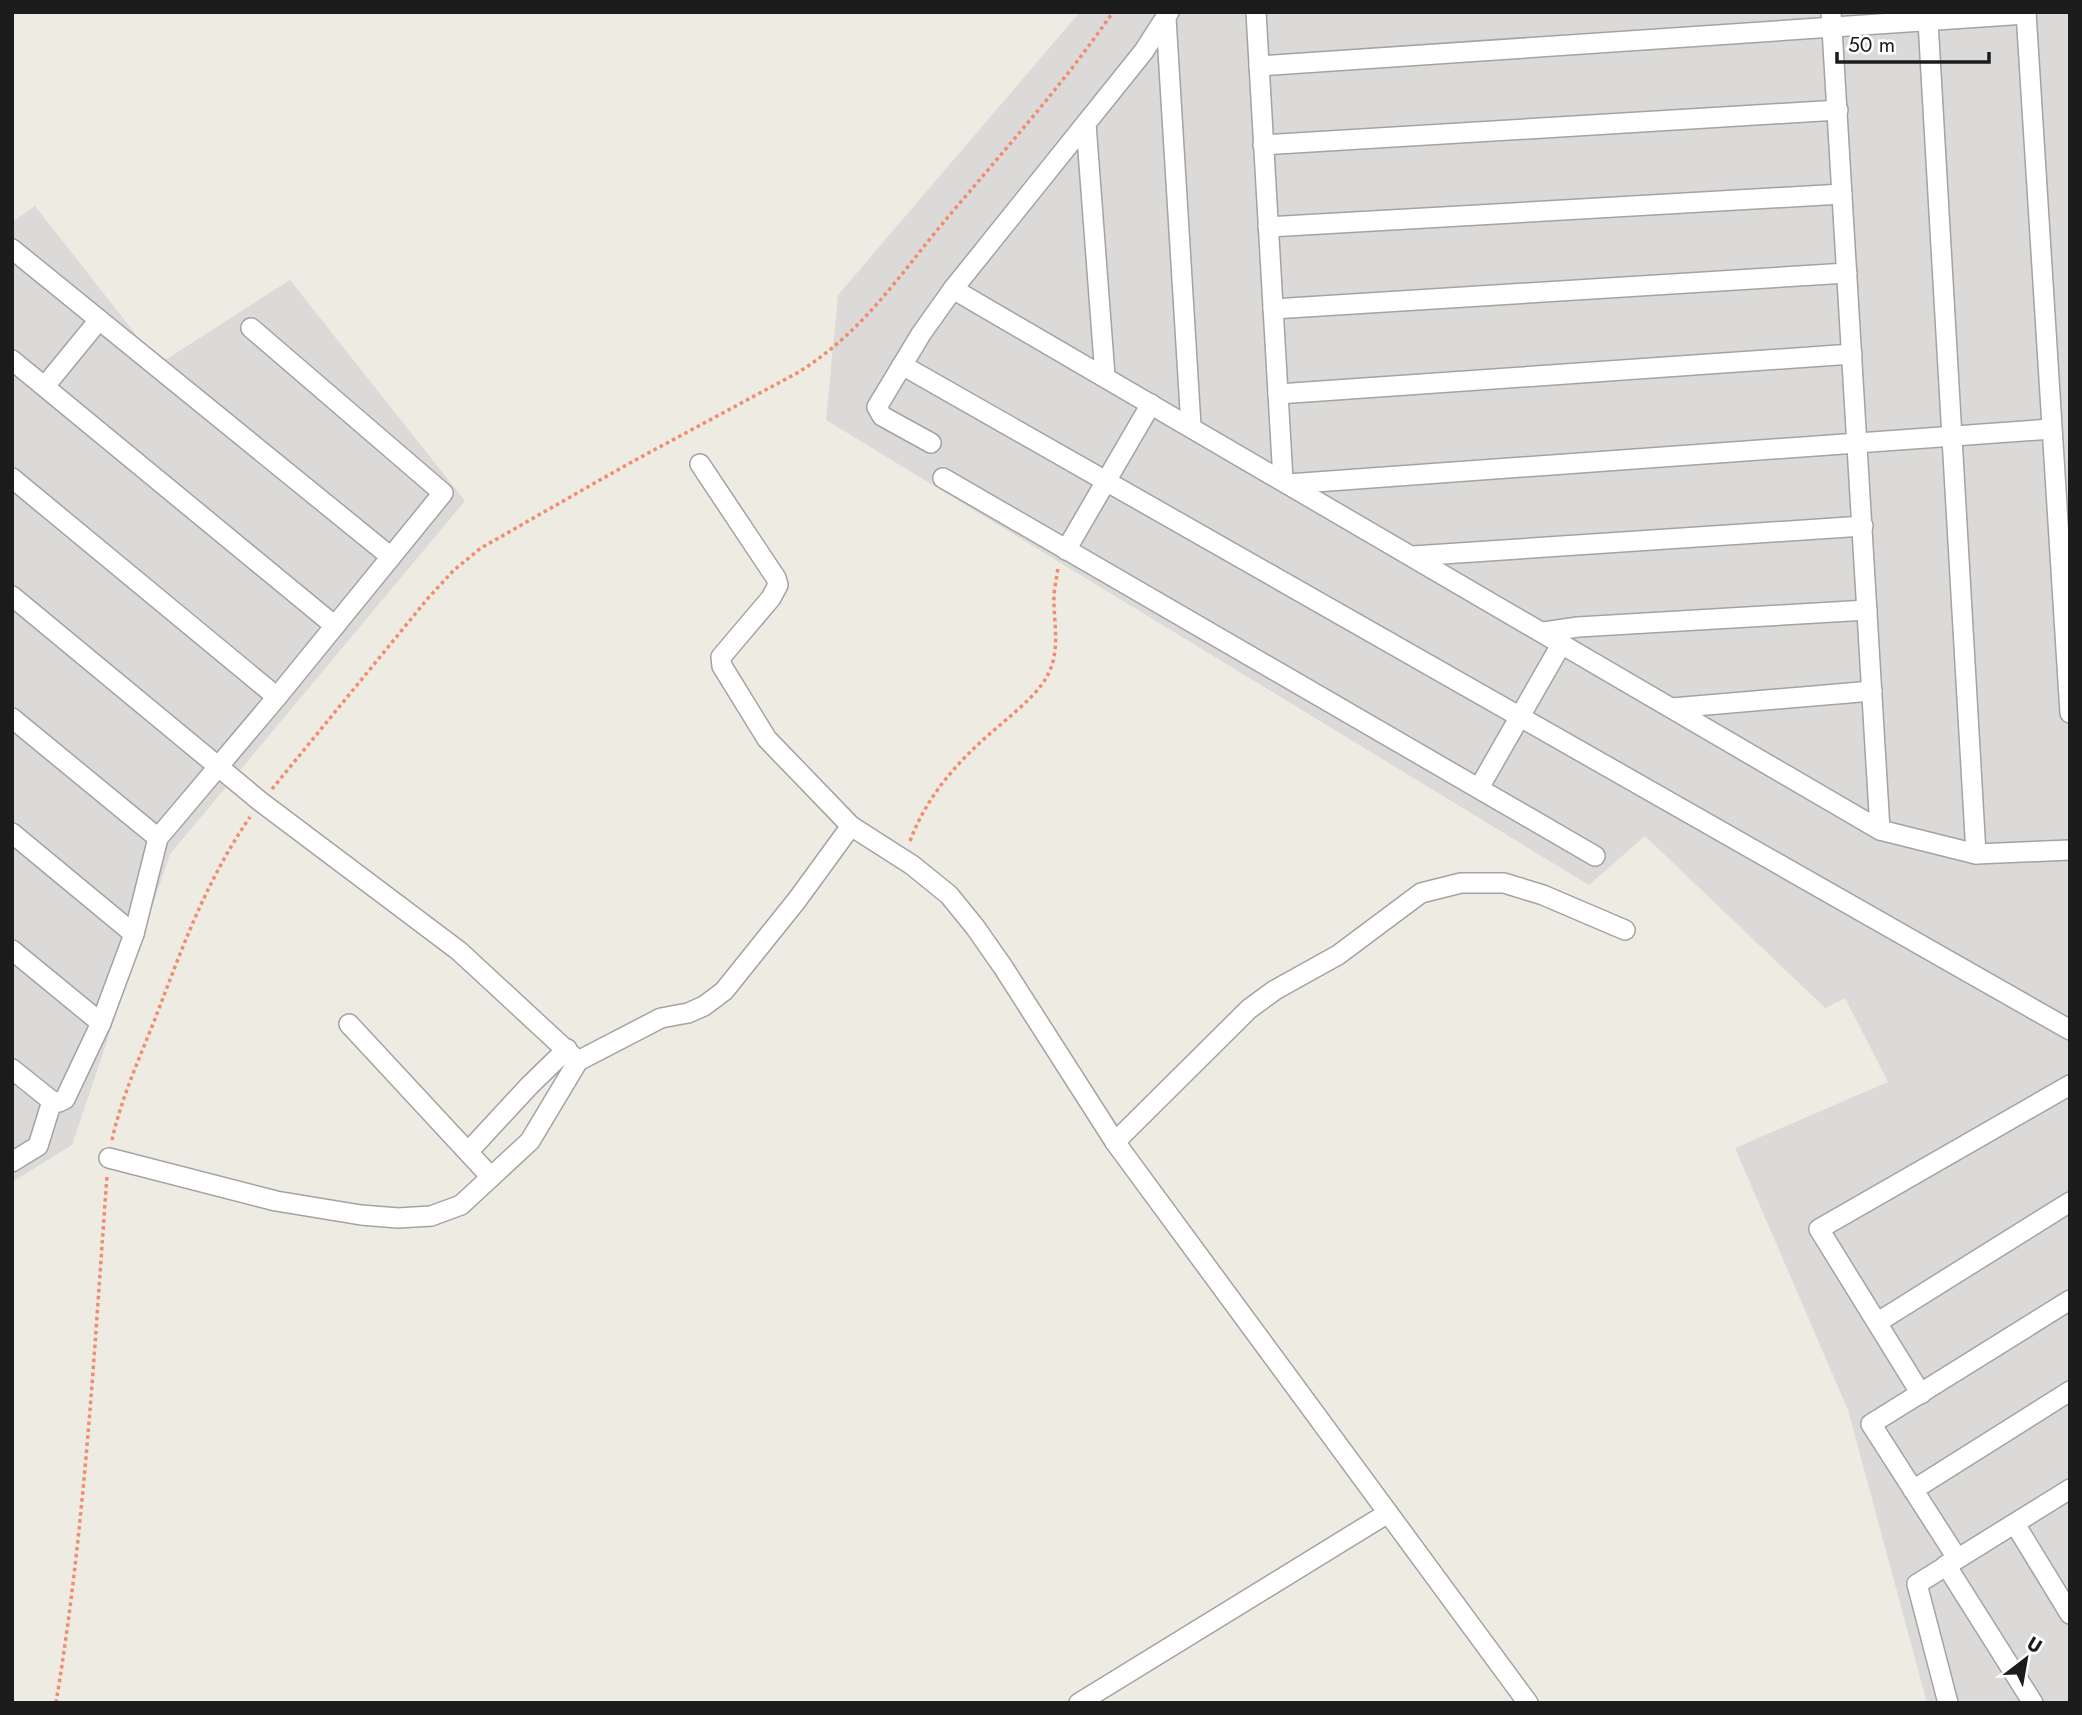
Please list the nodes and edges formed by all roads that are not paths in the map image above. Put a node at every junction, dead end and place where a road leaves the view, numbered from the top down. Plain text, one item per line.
1 (1256, 12) edge
2 (2026, 13) edge
3 (1168, 15) edge
4 (1832, 20) edge
5 (1928, 20) junction
6 (1259, 66) junction
7 (1838, 110) junction
8 (1086, 124) junction
9 (1263, 145) junction
10 (1842, 194) junction
11 (1268, 228) junction
12 (12, 249) edge
13 (1847, 273) junction
14 (954, 289) junction
15 (1273, 309) junction
16 (99, 320) junction
17 (250, 328) dead end
18 (1852, 354) junction
19 (12, 359) edge
20 (902, 365) junction
21 (1105, 376) junction
22 (46, 386) junction
23 (1278, 394) junction
24 (1152, 404) junction
25 (1191, 426) junction
26 (2051, 429) junction
27 (1952, 436) junction
28 (931, 443) dead end
29 (1857, 443) junction
30 (700, 464) dead end
31 (12, 478) edge
32 (943, 478) dead end
33 (1106, 481) junction
34 (1285, 482) junction
35 (1863, 526) junction
36 (1066, 550) junction
37 (1413, 556) junction
38 (391, 557) junction
39 (12, 596) edge
40 (1867, 610) junction
41 (335, 626) junction
42 (1544, 632) junction
43 (1562, 643) junction
44 (1872, 691) junction
45 (277, 696) junction
46 (1672, 708) junction
47 (2070, 713) edge
48 (1520, 717) junction
49 (12, 718) edge
50 (218, 766) junction
51 (1479, 788) junction
52 (851, 826) junction
53 (1881, 830) junction
54 (12, 834) edge
55 (158, 838) junction
56 (2070, 850) edge
57 (1976, 854) junction
58 (1595, 856) dead end
59 (1625, 930) dead end
60 (134, 934) junction
61 (12, 950) edge
62 (101, 1023) junction
63 (349, 1024) dead end
64 (2070, 1030) edge
65 (573, 1055) junction
66 (12, 1069) edge
67 (2070, 1085) edge
68 (52, 1101) junction
69 (1115, 1142) junction
70 (468, 1152) junction
71 (109, 1158) road end
72 (12, 1162) edge
73 (491, 1177) junction
74 (2070, 1202) edge
75 (2070, 1300) edge
76 (1878, 1322) junction
77 (2070, 1391) edge
78 (1921, 1394) junction
79 (2070, 1489) edge
80 (1913, 1490) junction
81 (1388, 1513) junction
82 (2015, 1524) junction
83 (1952, 1562) junction
84 (2070, 1614) edge
85 (1079, 1703) edge
86 (1528, 1703) edge
87 (1948, 1703) edge
88 (2033, 1703) edge

1 - 6 street
2 - 5 street
2 - 26 street
3 - 8 street
3 - 25 street
4 - 5 street
4 - 6 street
4 - 7 street
5 - 27 street
6 - 9 street
7 - 9 street
7 - 10 street
8 - 14 street
8 - 21 street
9 - 11 street
10 - 11 street
10 - 13 street
11 - 15 street
12 - 16 street
13 - 15 street
13 - 18 street
14 - 20 street
14 - 21 street
15 - 23 street
16 - 22 street
16 - 38 street
17 - 38 street
18 - 23 street
18 - 29 street
19 - 22 street
20 - 28 street
20 - 33 street
21 - 24 street
22 - 41 street
23 - 34 street
24 - 25 street
24 - 33 street
25 - 34 street
26 - 27 street
26 - 47 street
27 - 29 street
27 - 57 street
29 - 34 street
29 - 35 street
30 - 52 street
31 - 45 street
32 - 36 street
33 - 36 street
33 - 48 street
34 - 37 street
35 - 37 street
35 - 40 street
36 - 51 street
37 - 42 street
38 - 41 street
39 - 50 street
40 - 42 street
40 - 44 street
41 - 45 street
42 - 43 street
43 - 46 street
43 - 48 street
44 - 46 street
44 - 53 street
45 - 50 street
46 - 53 street
48 - 51 street
48 - 64 street
49 - 55 street
50 - 55 street
50 - 65 street
51 - 58 street
52 - 65 street
52 - 69 street
53 - 57 street
54 - 60 street
55 - 60 street
56 - 57 street
59 - 69 street
60 - 62 street
61 - 62 street
62 - 68 street
63 - 70 street
65 - 70 street
65 - 73 street
66 - 68 street
67 - 76 street
68 - 72 street
69 - 81 street
70 - 73 street
71 - 73 street
74 - 76 street
75 - 78 street
76 - 78 street
77 - 80 street
78 - 80 street
79 - 82 street
80 - 83 street
81 - 85 street
81 - 86 street
82 - 83 street
82 - 84 street
83 - 87 street
83 - 88 street

